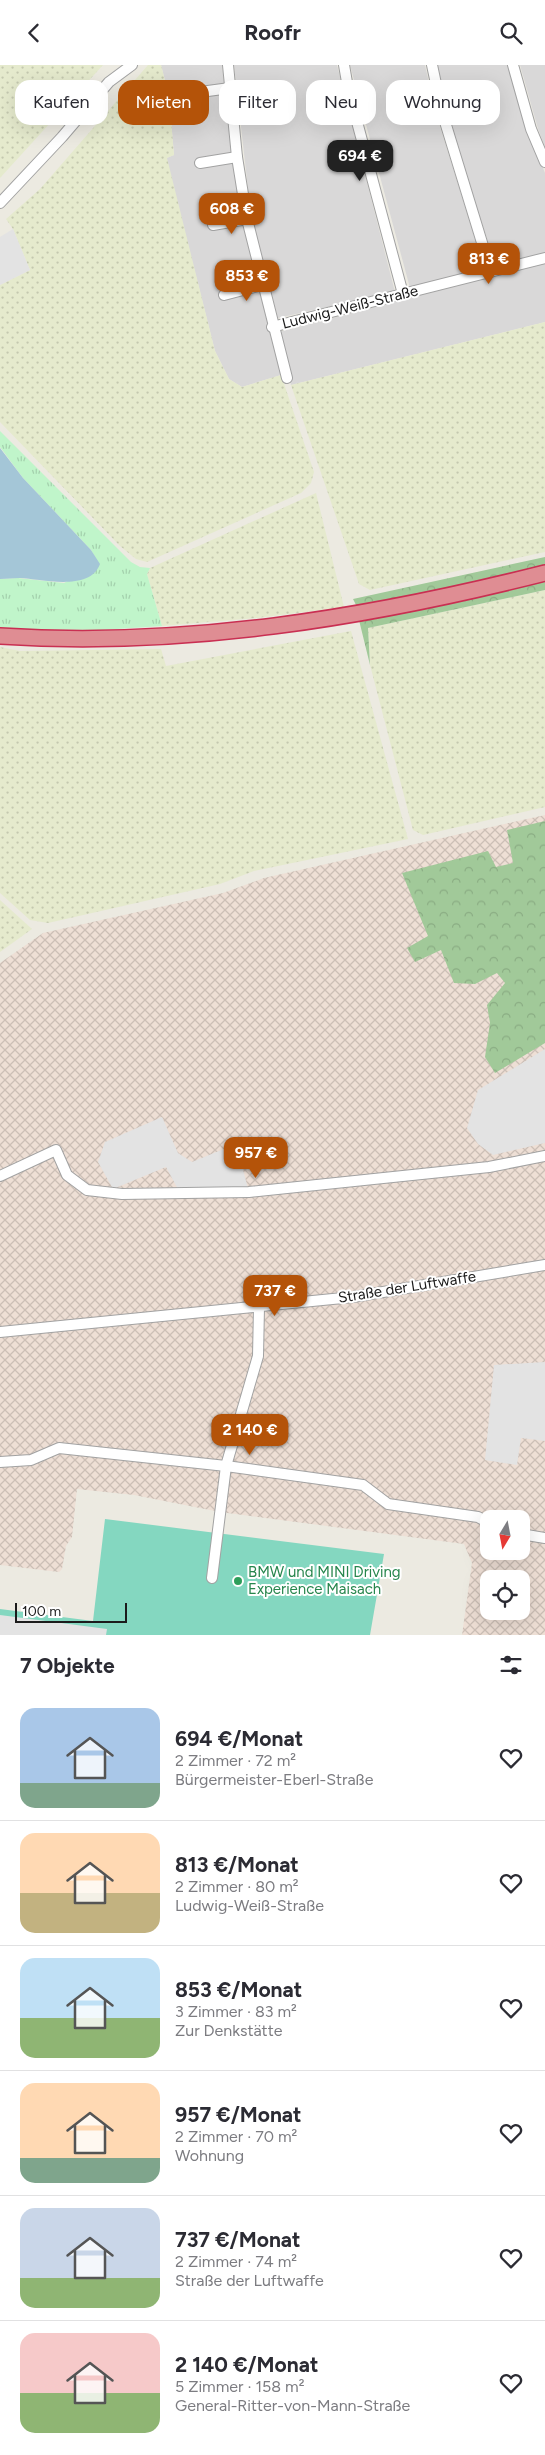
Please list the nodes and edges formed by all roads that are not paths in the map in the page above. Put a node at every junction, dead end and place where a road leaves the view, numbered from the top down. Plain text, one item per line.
1 (132, 65) edge
2 (228, 65) edge
3 (344, 65) edge
4 (432, 65) edge
5 (513, 65) edge
6 (229, 80) edge
7 (234, 125) edge
8 (237, 157) junction
9 (545, 162) edge
10 (200, 163) dead end
11 (0, 203) edge
12 (247, 219) junction
13 (213, 225) dead end
14 (545, 258) edge
15 (491, 272) junction
16 (262, 285) junction
17 (403, 294) junction
18 (224, 295) dead end
19 (272, 327) junction
20 (287, 379) dead end
21 (545, 573) edge
22 (0, 636) edge
23 (545, 1156) edge
24 (0, 1176) edge
25 (545, 1265) edge
26 (259, 1307) junction
27 (0, 1332) edge
28 (0, 1462) edge
29 (226, 1466) junction
30 (480, 1518) edge
31 (530, 1535) edge
32 (545, 1537) edge
33 (212, 1578) dead end

1 - 11 street
2 - 6 street
3 - 17 street
4 - 15 street
5 - 9 street
7 - 8 street
8 - 10 street
8 - 12 street
12 - 13 street
12 - 16 street
14 - 15 street, Ludwig-Weiß-Straße
15 - 17 street, Ludwig-Weiß-Straße
16 - 18 street
16 - 19 street
17 - 19 street, Ludwig-Weiß-Straße
19 - 20 street
21 - 22 highway
23 - 24 street
25 - 26 street, Straße der Luftwaffe
26 - 27 street, Straße der Luftwaffe
26 - 29 street
28 - 29 street
29 - 30 street
29 - 33 street
31 - 32 street

